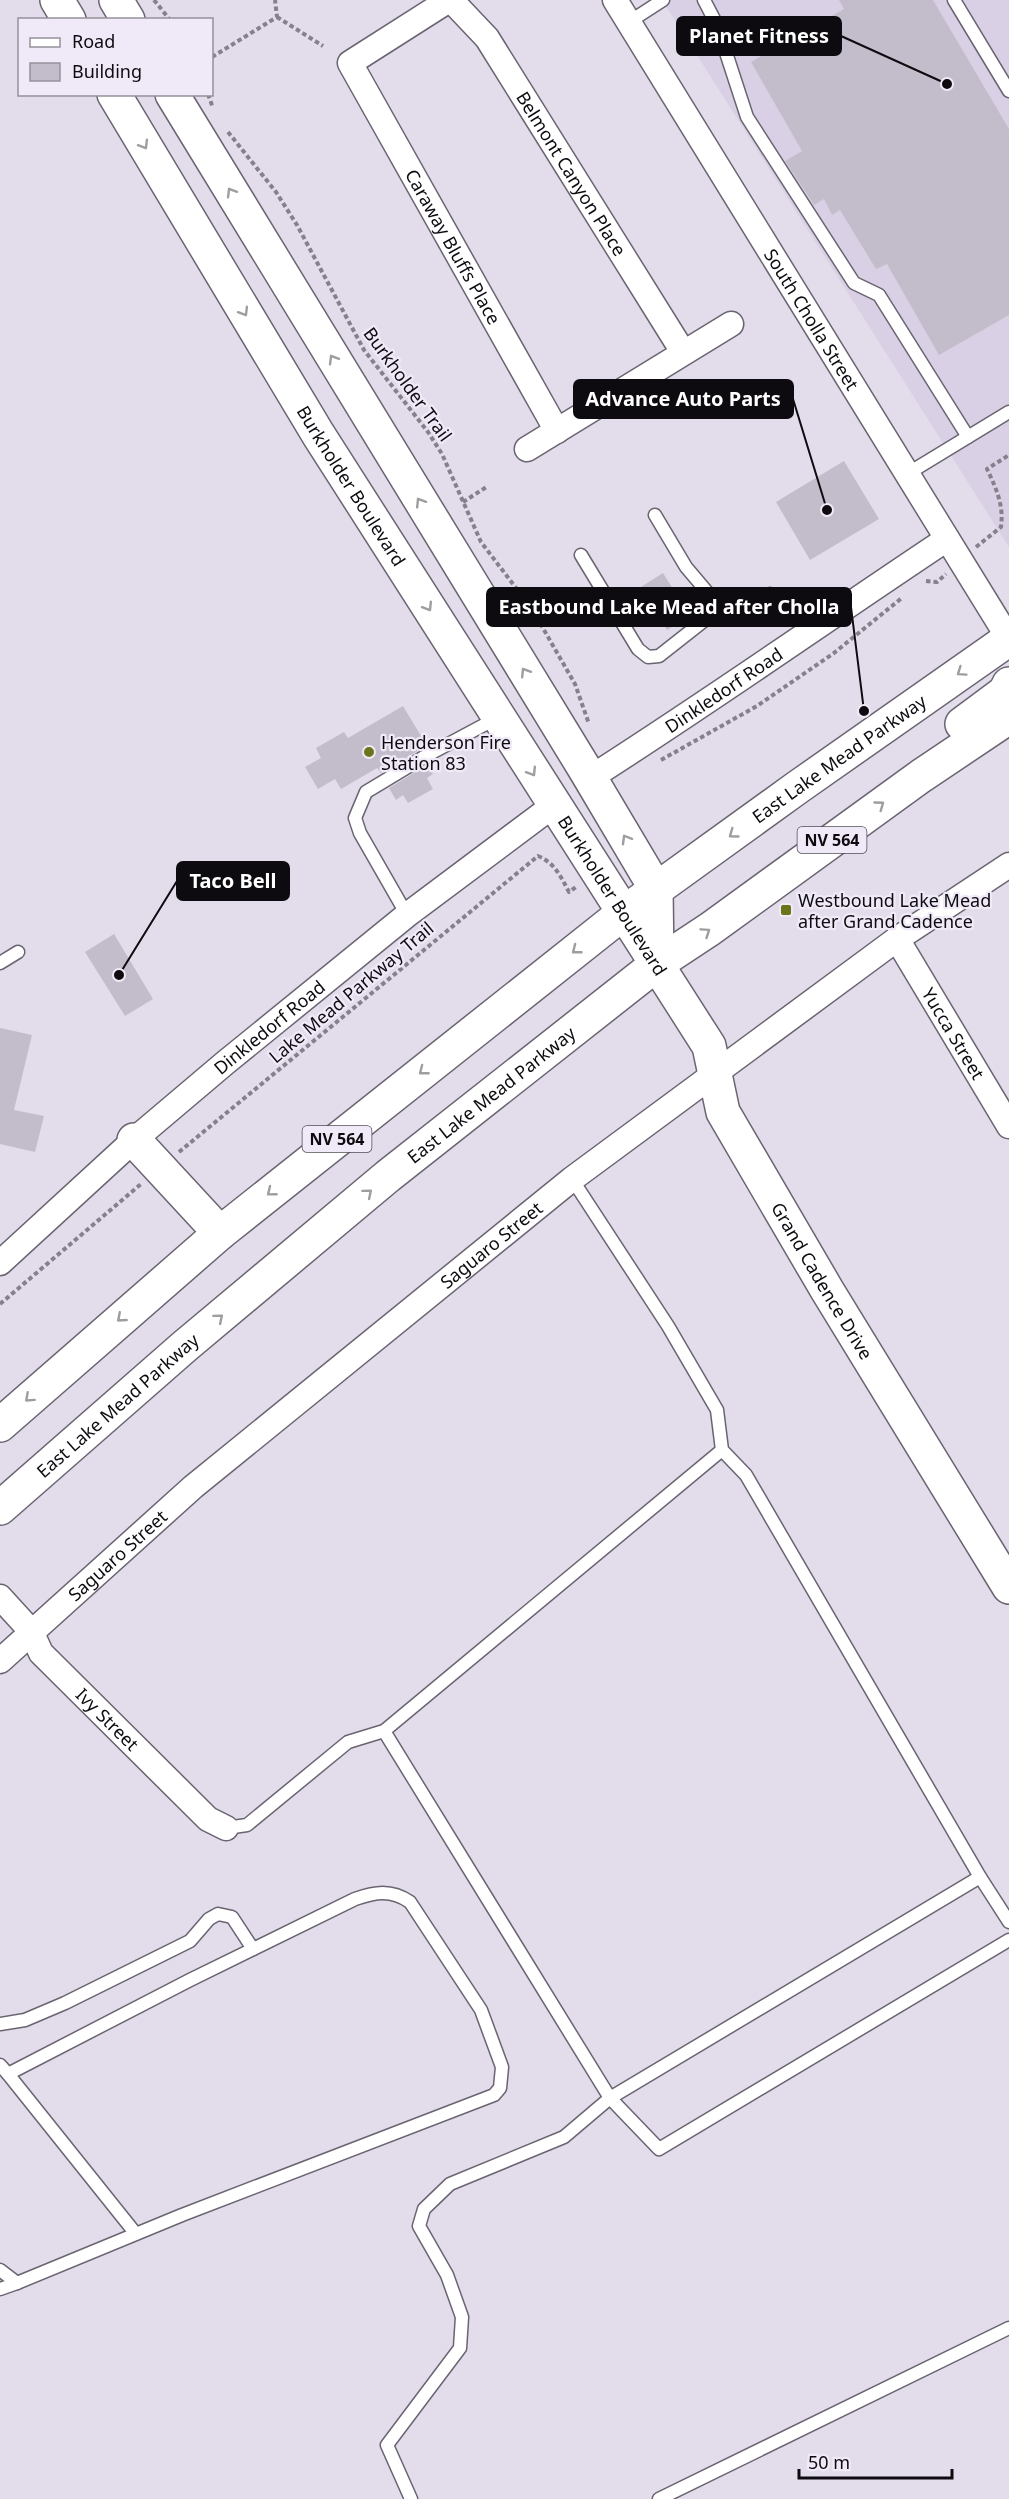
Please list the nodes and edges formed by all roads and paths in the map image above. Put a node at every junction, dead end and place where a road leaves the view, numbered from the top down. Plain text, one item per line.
1 (57, 0) edge
2 (116, 0) edge
3 (154, 0) edge
4 (275, 0) edge
5 (450, 0) edge
6 (615, 0) edge
7 (663, 0) edge
8 (704, 0) edge
9 (954, 0) edge
10 (277, 17) junction
11 (68, 18) edge
12 (127, 18) edge
13 (168, 18) edge
14 (629, 22) junction
15 (323, 46) dead end
16 (213, 56) edge
17 (1009, 91) edge
18 (115, 96) edge
19 (173, 96) edge
20 (209, 96) edge
21 (216, 114) dead end
22 (223, 124) dead end
23 (731, 324) dead end
24 (683, 352) junction
25 (364, 409) junction
26 (1009, 412) edge
27 (557, 431) junction
28 (318, 434) junction
29 (968, 437) junction
30 (527, 449) dead end
31 (907, 474) junction
32 (488, 486) dead end
33 (463, 502) junction
34 (655, 515) dead end
35 (947, 539) junction
36 (451, 552) junction
37 (580, 555) dead end
38 (410, 579) junction
39 (770, 594) dead end
40 (724, 612) junction
41 (1009, 639) edge
42 (1009, 684) edge
43 (1009, 717) edge
44 (498, 718) junction
45 (590, 727) dead end
46 (921, 776) junction
47 (590, 778) junction
48 (554, 806) junction
49 (1009, 865) edge
50 (656, 890) junction
51 (569, 892) dead end
52 (622, 914) junction
53 (407, 915) junction
54 (897, 939) junction
55 (18, 952) dead end
56 (0, 963) edge
57 (657, 964) junction
58 (714, 1074) junction
59 (1009, 1126) edge
60 (134, 1140) junction
61 (182, 1149) dead end
62 (572, 1179) junction
63 (144, 1181) dead end
64 (220, 1233) junction
65 (0, 1263) edge
66 (0, 1304) edge
67 (0, 1425) edge
68 (723, 1450) junction
69 (0, 1508) edge
70 (1009, 1587) edge
71 (0, 1597) edge
72 (31, 1631) junction
73 (0, 1661) edge
74 (384, 1731) junction
75 (226, 1828) joint
76 (980, 1877) junction
77 (1009, 1922) edge
78 (1009, 1940) edge
79 (253, 1949) junction
80 (0, 2024) edge
81 (4, 2070) edge
82 (610, 2098) junction
83 (136, 2234) junction
84 (0, 2270) edge
85 (16, 2283) junction
86 (0, 2289) edge
87 (1009, 2328) edge
88 (411, 2499) edge
89 (659, 2499) edge

1 - 11 main road
2 - 12 main road
3 - 13 path
4 - 10 path
5 - 24 street, Belmont Canyon Place
5 - 27 street, Caraway Bluffs Place
6 - 14 street, South Cholla Street
7 - 14 lane
8 - 29 lane
9 - 17 lane
10 - 15 path
10 - 16 path
14 - 31 street, South Cholla Street
18 -> 28 main road, Burkholder Boulevard
25 -> 19 main road, Burkholder Boulevard
20 - 21 path
22 - 33 path, Burkholder Trail
23 - 24 street
24 - 27 street
25 - 28 main road
36 -> 25 main road, Burkholder Boulevard
26 - 29 lane
27 - 30 street
28 - 38 main road, Burkholder Boulevard
29 - 31 lane
31 - 35 street, South Cholla Street
32 - 33 path
33 - 45 path, Burkholder Trail
34 - 40 lane
35 - 41 street, South Cholla Street
35 - 47 street, Dinkledorf Road
36 - 38 main road
47 -> 36 main road, Burkholder Boulevard
37 - 40 lane
38 -> 44 main road, Burkholder Boulevard
39 - 40 lane
41 -> 50 main road, East Lake Mead Parkway / NV 564
42 - 46 main road
43 - 46 main road, East Lake Mead Parkway / NV 564
44 -> 48 main road, Burkholder Boulevard
44 - 53 lane
57 -> 46 main road, East Lake Mead Parkway / NV 564
50 -> 47 main road, Burkholder Boulevard
48 - 52 main road, Burkholder Boulevard
48 - 53 street, Dinkledorf Road
49 - 54 street, Saguaro Street
50 - 52 main road, East Lake Mead Parkway / NV 564
50 - 57 main road, Burkholder Boulevard
51 - 61 path, Lake Mead Parkway Trail
52 - 57 main road, Burkholder Boulevard
52 -> 64 main road, East Lake Mead Parkway / NV 564
53 - 60 street, Dinkledorf Road
54 - 58 street, Saguaro Street
54 - 59 street, Yucca Street
55 - 56 lane
57 - 58 main road, Grand Cadence Drive
69 -> 57 main road, East Lake Mead Parkway / NV 564
58 - 62 street, Saguaro Street
58 - 70 main road, Grand Cadence Drive
60 - 64 main road
60 - 65 street, Dinkledorf Road
62 - 68 lane
62 - 72 street, Saguaro Street
63 - 66 path
64 -> 67 main road, East Lake Mead Parkway / NV 564
68 - 74 lane
68 - 76 lane
71 - 72 street, Ivy Street
72 - 73 street, Saguaro Street
72 - 75 street, Ivy Street
74 - 75 lane
74 - 82 lane
76 - 77 lane
76 - 82 lane
78 - 82 lane
79 - 80 lane
79 - 81 lane
79 - 83 lane
81 - 83 lane
82 - 88 lane
83 - 85 lane
84 - 85 lane
85 - 86 lane
87 - 89 lane

